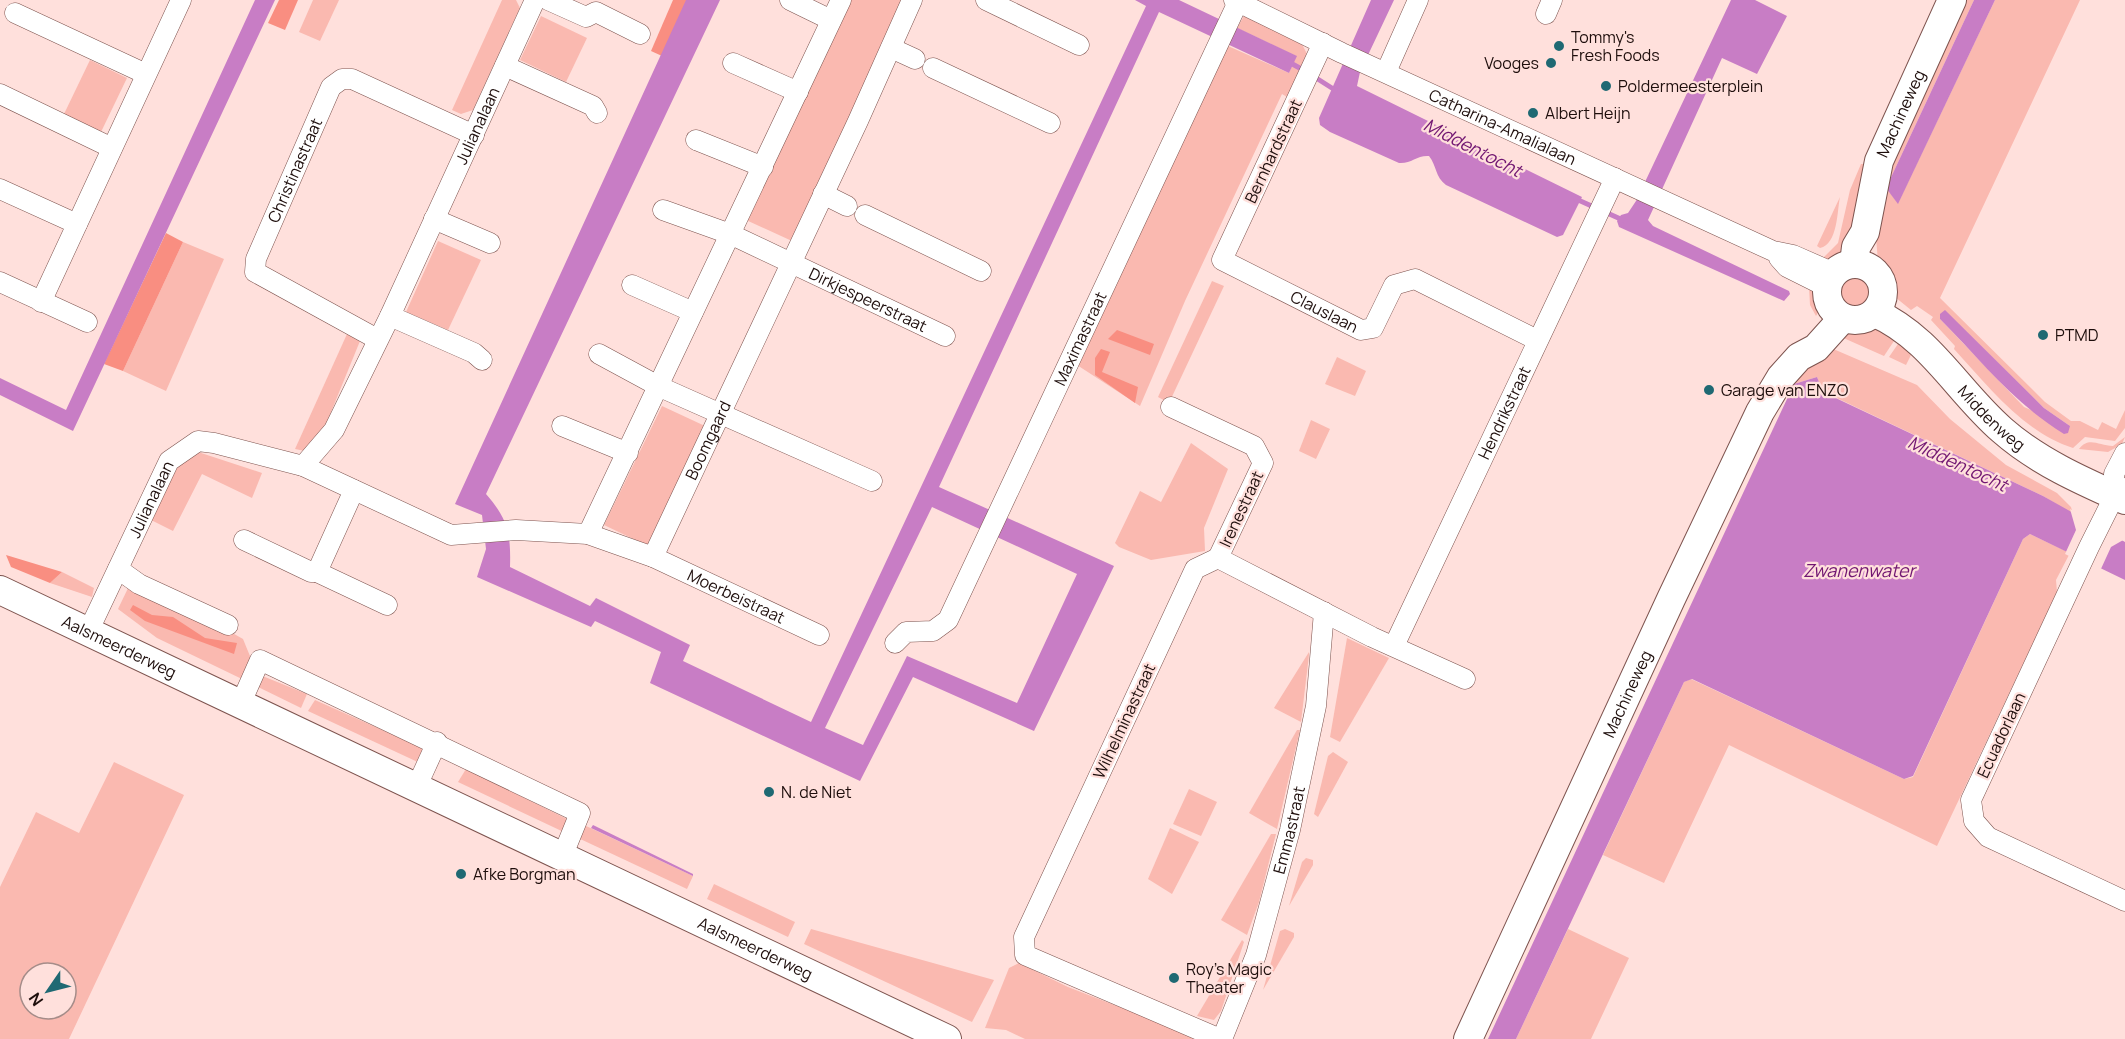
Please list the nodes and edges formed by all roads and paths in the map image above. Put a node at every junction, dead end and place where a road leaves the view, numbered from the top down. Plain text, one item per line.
1 (535, 0) edge
2 (548, 0) edge
3 (790, 0) edge
4 (841, 0) edge
5 (912, 0) edge
6 (986, 0) edge
7 (1418, 0) edge
8 (1952, 0) edge
9 (178, 1) edge
10 (1235, 6) edge
11 (15, 13) dead end
12 (831, 20) junction
13 (640, 34) dead end
14 (1323, 43) junction
15 (1079, 45) dead end
16 (891, 48) junction
17 (915, 59) dead end
18 (734, 63) dead end
19 (505, 66) junction
20 (933, 68) dead end
21 (1378, 68) junction
22 (146, 74) junction
23 (798, 92) junction
24 (0, 94) edge
25 (597, 113) dead end
26 (1050, 123) dead end
27 (474, 135) junction
28 (696, 140) dead end
29 (112, 148) junction
30 (763, 167) junction
31 (1615, 178) junction
32 (0, 189) edge
33 (823, 194) junction
34 (846, 206) dead end
35 (663, 210) dead end
36 (865, 215) dead end
37 (434, 219) junction
38 (76, 224) junction
39 (730, 234) junction
40 (490, 243) dead end
41 (1222, 260) joint
42 (790, 262) junction
43 (981, 271) dead end
44 (0, 282) edge
45 (632, 285) dead end
46 (1843, 287) junction
47 (40, 302) junction
48 (1879, 304) junction
49 (693, 312) junction
50 (390, 316) junction
51 (87, 322) dead end
52 (945, 336) dead end
53 (377, 339) junction
54 (1537, 340) junction
55 (599, 354) dead end
56 (482, 360) dead end
57 (660, 387) junction
58 (1171, 407) dead end
59 (719, 413) junction
60 (562, 426) dead end
61 (628, 453) junction
62 (303, 466) junction
63 (872, 480) dead end
64 (2122, 482) edge
65 (354, 490) junction
66 (588, 534) junction
67 (244, 540) dead end
68 (653, 557) junction
69 (1218, 558) junction
70 (118, 569) junction
71 (317, 572) junction
72 (0, 590) edge
73 (387, 605) dead end
74 (1324, 612) junction
75 (228, 625) dead end
76 (88, 632) junction
77 (819, 635) dead end
78 (895, 643) dead end
79 (1394, 646) junction
80 (1465, 679) dead end
81 (240, 705) junction
82 (437, 742) junction
83 (416, 788) junction
84 (562, 857) junction
85 (2125, 901) edge
86 (947, 1039) edge
87 (1221, 1039) edge
88 (1468, 1039) edge

1 - 19 street, Julianalaan
2 - 13 street
3 - 12 street
4 - 12 street
5 - 16 street, Boomgaard
6 - 15 street
7 - 21 street
8 - 46 street, Machineweg
9 - 22 street
10 - 14 street, Catharina-Amalialaan
10 - 78 street, Maximastraat
11 - 22 street
12 - 23 street
14 - 21 street, Catharina-Amalialaan
14 - 41 street, Bernhardstraat
16 - 17 street
16 - 33 street, Boomgaard
18 - 23 street
19 - 25 street
19 - 27 street, Julianalaan
20 - 26 street
21 - 31 street, Catharina-Amalialaan
22 - 29 street
23 - 30 street
24 - 29 street
27 - 37 street, Julianalaan
27 - 53 street, Christinastraat
28 - 30 street
29 - 38 street
30 - 39 street
31 - 46 street, Catharina-Amalialaan
31 - 54 street, Hendrikstraat
32 - 38 street
33 - 34 street
33 - 42 street, Boomgaard
35 - 39 street
36 - 43 street
37 - 40 street
37 - 50 street, Julianalaan
38 - 47 street
39 - 42 street
39 - 49 street
41 - 54 street, Clauslaan
42 - 52 street, Dirkjespeerstraat
42 - 59 street, Boomgaard
44 - 47 street
45 - 49 street
46 - 48 street
46 - 48 street
46 - 88 street, Machineweg
47 - 51 street
48 - 64 street, Middenweg
49 - 57 street
50 - 53 street, Julianalaan
50 - 56 street
53 - 62 street, Julianalaan
54 - 79 street, Hendrikstraat
55 - 57 street
57 - 59 street
57 - 61 street
58 - 69 street, Irenestraat
59 - 63 street
59 - 68 street, Boomgaard
60 - 61 street
61 - 66 street
62 - 65 street, Julianalaan
62 - 70 street, Julianalaan
64 - 85 street, Ecuadorlaan
65 - 66 street, Julianalaan
65 - 71 street
66 - 68 street
67 - 71 street
68 - 77 street, Moerbeistraat
69 - 74 street
69 - 87 street, Wilhelminastraat
70 - 75 street
70 - 76 street, Julianalaan
71 - 73 street
72 - 76 street, Aalsmeerderweg
74 - 79 street
74 - 87 street, Emmastraat
76 - 81 street, Aalsmeerderweg
79 - 80 street
81 - 82 street
81 - 83 street, Aalsmeerderweg
82 - 83 street
82 - 84 street
83 - 84 street, Aalsmeerderweg
84 - 86 street, Aalsmeerderweg

